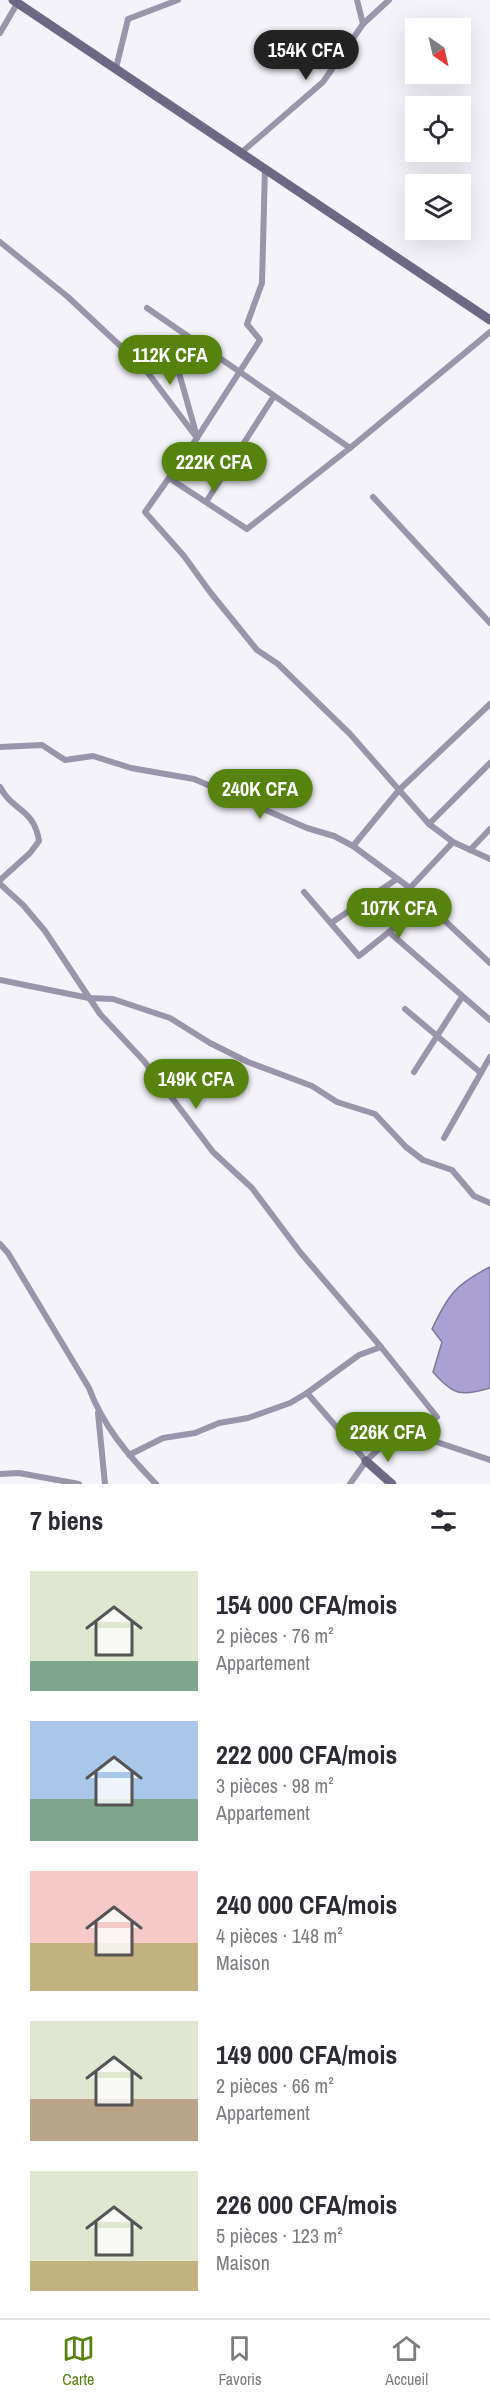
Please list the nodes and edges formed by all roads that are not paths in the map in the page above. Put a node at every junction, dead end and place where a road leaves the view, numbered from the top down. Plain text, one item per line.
1 (178, 0) edge
2 (357, 0) edge
3 (389, 0) edge
4 (16, 1) edge
5 (363, 24) junction
6 (0, 33) edge
7 (116, 68) junction
8 (242, 152) junction
9 (265, 168) junction
10 (0, 242) edge
11 (147, 308) dead end
12 (490, 320) edge
13 (490, 332) edge
14 (202, 346) junction
15 (241, 373) junction
16 (274, 396) junction
17 (197, 438) junction
18 (350, 448) junction
19 (169, 478) junction
20 (373, 497) dead end
21 (206, 502) junction
22 (490, 623) edge
23 (490, 704) edge
24 (0, 747) edge
25 (490, 763) edge
26 (0, 787) edge
27 (399, 790) junction
28 (429, 824) junction
29 (490, 829) edge
30 (453, 842) junction
31 (353, 846) junction
32 (470, 850) junction
33 (490, 859) edge
34 (397, 879) junction
35 (0, 882) edge
36 (410, 888) junction
37 (304, 892) dead end
38 (425, 903) junction
39 (331, 923) junction
40 (389, 932) junction
41 (490, 951) edge
42 (484, 957) junction
43 (490, 963) edge
44 (0, 980) edge
45 (462, 997) junction
46 (89, 998) junction
47 (405, 1009) dead end
48 (490, 1020) edge
49 (437, 1036) junction
50 (490, 1057) edge
51 (414, 1072) dead end
52 (481, 1073) junction
53 (444, 1138) dead end
54 (490, 1203) edge
55 (0, 1244) edge
56 (381, 1347) junction
57 (307, 1393) junction
58 (98, 1412) junction
59 (410, 1433) junction
60 (129, 1455) junction
61 (490, 1460) edge
62 (366, 1461) junction
63 (0, 1474) edge
64 (79, 1484) edge
65 (105, 1484) edge
66 (156, 1484) edge
67 (350, 1484) edge
68 (392, 1484) edge

1 - 7 street
2 - 5 street
3 - 5 street
4 - 6 street
4 - 7 main road
5 - 8 street
7 - 8 main road
8 - 9 main road
9 - 12 main road
9 - 15 street
10 - 17 street
11 - 14 street
13 - 18 street
14 - 15 street
14 - 17 street
15 - 16 street
15 - 17 street
16 - 18 street
16 - 21 street
17 - 19 street
18 - 21 street
19 - 21 street
19 - 27 street
20 - 22 street
23 - 27 street
24 - 31 street
25 - 28 street
26 - 35 street
27 - 28 street
27 - 31 street
28 - 30 street
29 - 32 street
30 - 32 street
30 - 36 street
31 - 34 street
32 - 33 street
34 - 36 street
34 - 39 street
35 - 46 street
36 - 38 street
37 - 39 street
38 - 40 street
38 - 42 street
39 - 40 street
40 - 45 street
41 - 42 street
42 - 43 street
44 - 46 street
45 - 48 street
45 - 49 street
46 - 54 street
46 - 56 street
47 - 49 street
49 - 51 street
49 - 52 street
50 - 52 street
52 - 53 street
55 - 58 street
56 - 57 street
56 - 59 street
57 - 60 street
57 - 62 street
58 - 60 street
58 - 65 street
59 - 61 street
59 - 62 street
60 - 66 street
62 - 67 street
62 - 68 main road
63 - 64 street

